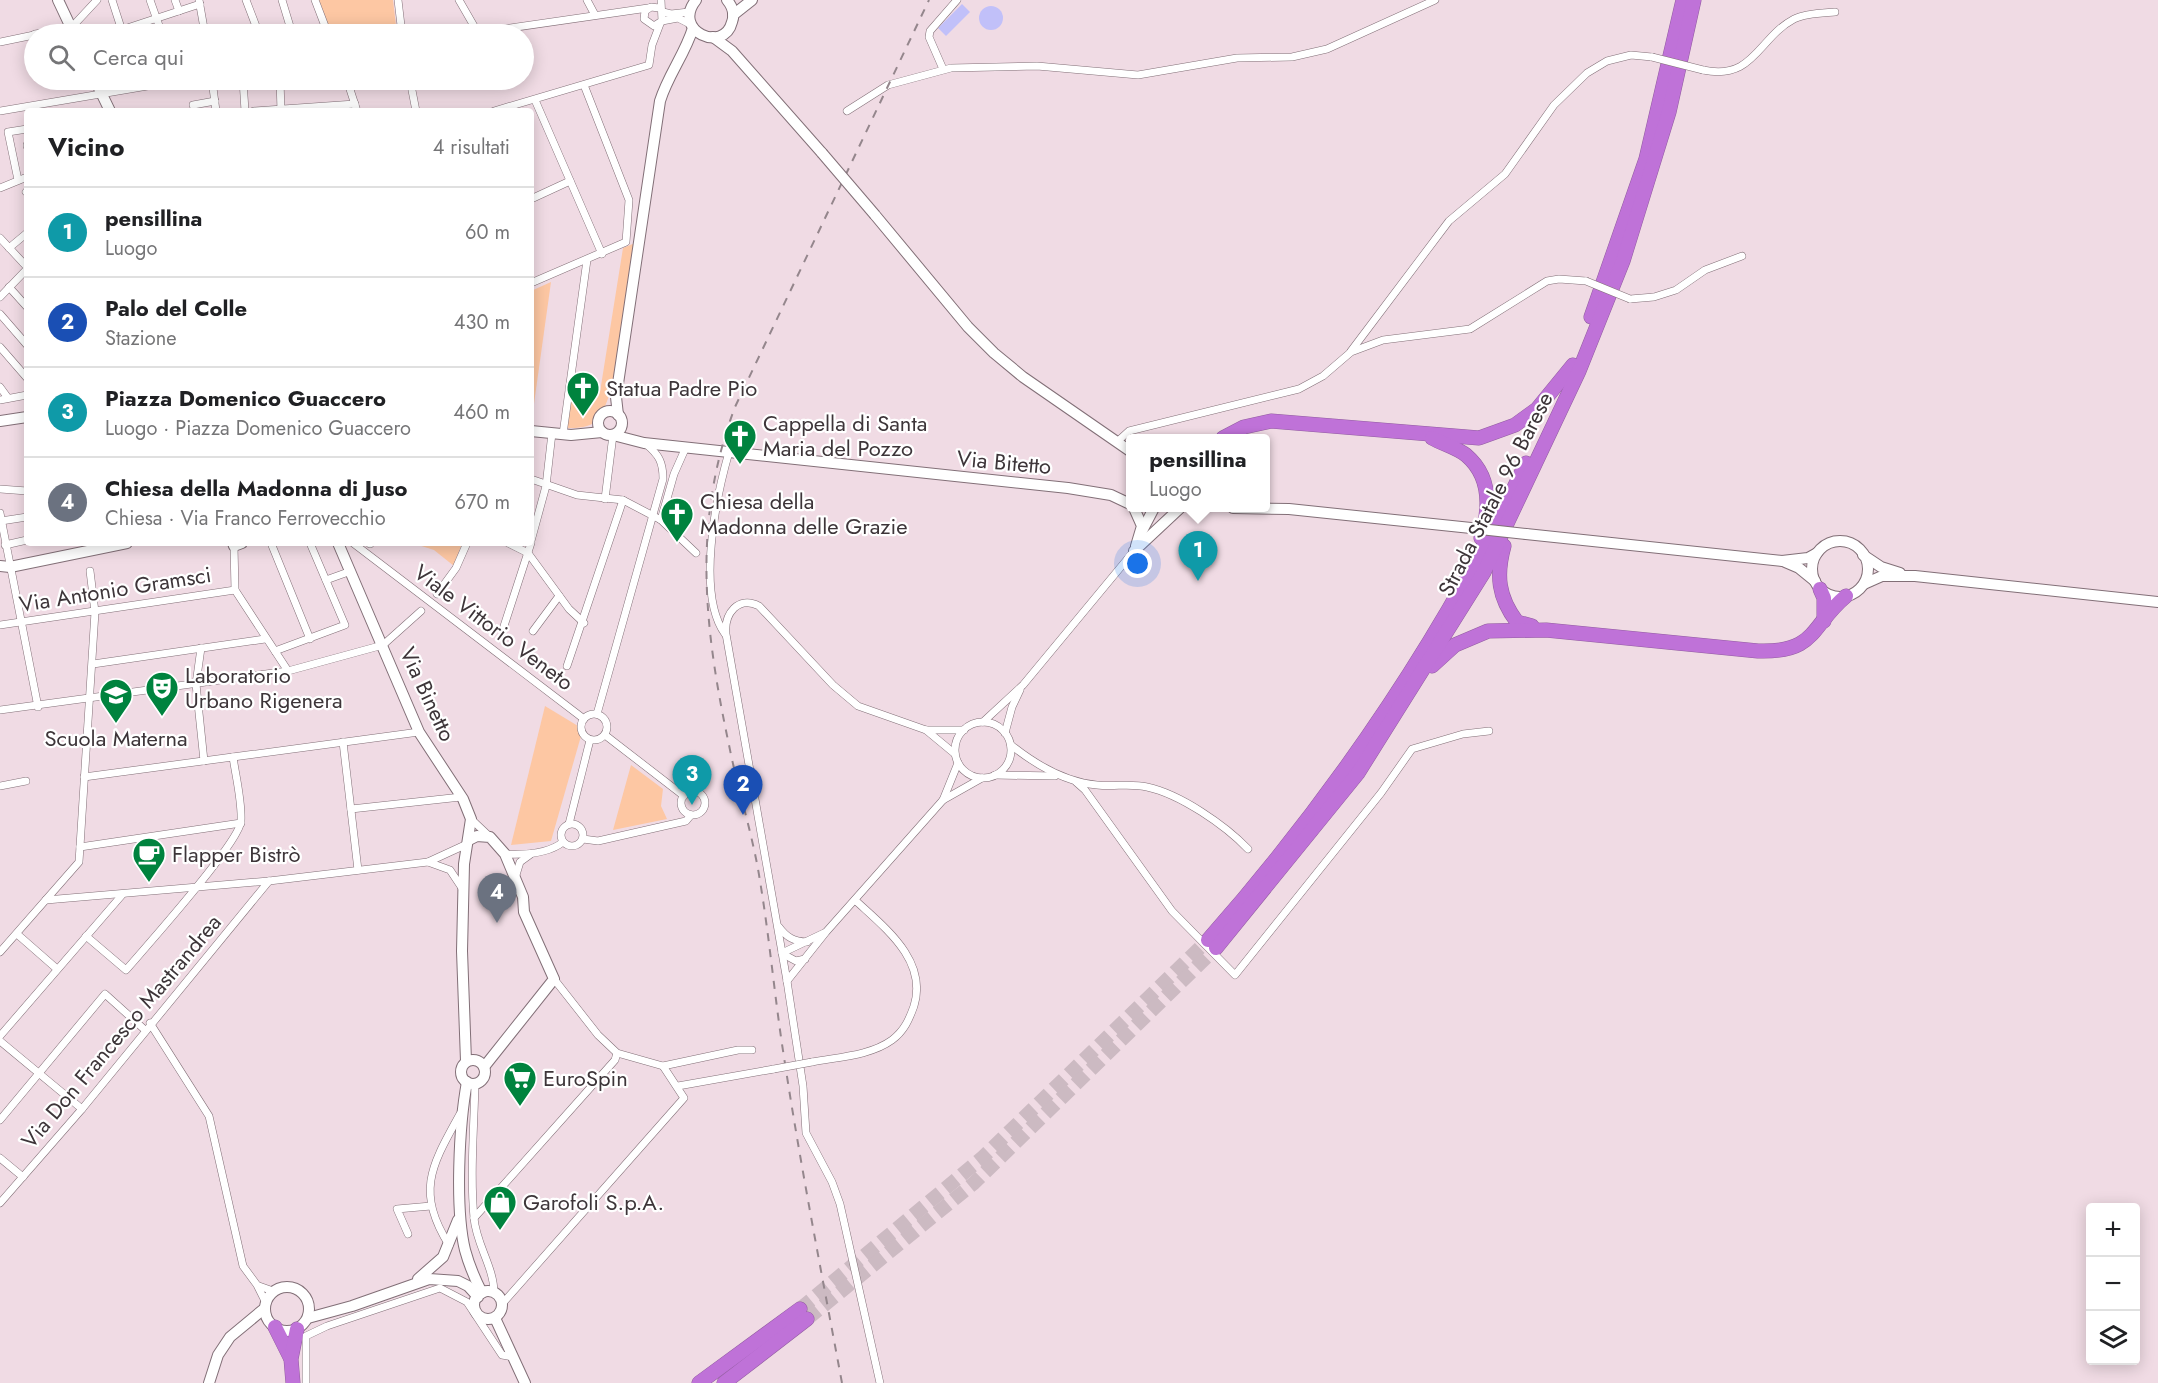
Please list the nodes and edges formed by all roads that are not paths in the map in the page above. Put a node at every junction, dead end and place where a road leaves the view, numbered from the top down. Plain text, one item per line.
1 (58, 0) edge
2 (97, 0) edge
3 (112, 0) edge
4 (150, 0) edge
5 (176, 0) edge
6 (246, 0) edge
7 (282, 0) edge
8 (315, 0) edge
9 (398, 0) edge
10 (459, 0) edge
11 (586, 0) edge
12 (696, 0) edge
13 (742, 0) edge
14 (752, 0) edge
15 (957, 0) edge
16 (1435, 0) edge
17 (1683, 0) edge
18 (1694, 0) edge
19 (199, 2) edge
20 (728, 2) edge
21 (658, 5) edge
22 (648, 8) junction
23 (179, 11) junction
24 (630, 11) junction
25 (690, 12) junction
26 (1835, 12) dead end
27 (595, 15) junction
28 (734, 15) junction
29 (157, 19) junction
30 (646, 21) junction
31 (661, 22) junction
32 (69, 24) edge
33 (79, 24) edge
34 (120, 24) edge
35 (144, 24) edge
36 (159, 24) edge
37 (203, 24) edge
38 (255, 24) edge
39 (288, 24) edge
40 (324, 24) edge
41 (401, 24) edge
42 (473, 24) edge
43 (534, 24) edge
44 (692, 26) junction
45 (727, 31) junction
46 (24, 37) edge
47 (709, 37) junction
48 (0, 42) edge
49 (688, 44) junction
50 (652, 45) junction
51 (732, 51) junction
52 (943, 69) junction
53 (584, 85) junction
54 (99, 90) edge
55 (116, 90) edge
56 (213, 90) edge
57 (244, 90) edge
58 (280, 90) edge
59 (350, 90) edge
60 (412, 90) edge
61 (101, 94) junction
62 (535, 100) junction
63 (215, 101) junction
64 (193, 105) dead end
65 (40, 108) edge
66 (108, 108) edge
67 (216, 108) edge
68 (246, 108) edge
69 (281, 108) edge
70 (356, 108) edge
71 (415, 108) edge
72 (505, 108) edge
73 (24, 109) edge
74 (0, 111) edge
75 (847, 111) dead end
76 (24, 129) edge
77 (24, 178) edge
78 (18, 180) junction
79 (570, 181) junction
80 (0, 188) edge
81 (534, 198) edge
82 (24, 236) edge
83 (0, 239) edge
84 (9, 248) junction
85 (602, 254) junction
86 (1743, 256) dead end
87 (587, 260) junction
88 (24, 265) edge
89 (24, 271) edge
90 (534, 283) edge
91 (9, 287) junction
92 (0, 297) edge
93 (24, 304) edge
94 (0, 314) edge
95 (24, 342) edge
96 (0, 347) edge
97 (1350, 352) junction
98 (1573, 365) junction
99 (24, 375) edge
100 (0, 387) edge
101 (24, 396) edge
102 (4, 399) edge
103 (24, 417) edge
104 (616, 417) junction
105 (0, 421) edge
106 (604, 430) junction
107 (534, 431) edge
108 (562, 434) junction
109 (1231, 434) edge
110 (1428, 436) junction
111 (1118, 441) junction
112 (644, 442) junction
113 (686, 447) junction
114 (1126, 447) edge
115 (729, 452) junction
116 (534, 480) edge
117 (546, 486) junction
118 (0, 489) edge
119 (24, 492) edge
120 (1126, 498) edge
121 (605, 499) junction
122 (623, 500) junction
123 (1270, 505) edge
124 (1270, 508) edge
125 (1289, 509) junction
126 (1137, 512) edge
127 (1152, 512) edge
128 (1175, 512) edge
129 (0, 513) edge
130 (653, 515) junction
131 (24, 517) edge
132 (1512, 518) junction
133 (661, 520) junction
134 (2, 521) junction
135 (534, 531) edge
136 (1140, 536) junction
137 (24, 541) edge
138 (5, 544) junction
139 (108, 546) edge
140 (237, 546) edge
141 (272, 546) edge
142 (311, 546) edge
143 (339, 546) edge
144 (357, 546) edge
145 (466, 546) edge
146 (514, 546) edge
147 (530, 546) edge
148 (1134, 551) junction
149 (528, 553) junction
150 (696, 553) dead end
151 (1817, 553) junction
152 (1863, 555) junction
153 (1782, 561) junction
154 (5, 566) edge
155 (1471, 570) junction
156 (90, 571) dead end
157 (351, 571) junction
158 (1915, 576) junction
159 (326, 580) junction
160 (1864, 584) junction
161 (1817, 585) junction
162 (235, 590) junction
163 (437, 594) dead end
164 (559, 596) junction
165 (1846, 596) junction
166 (2158, 602) edge
167 (421, 611) dead end
168 (95, 612) junction
169 (1824, 621) junction
170 (21, 622) junction
171 (584, 623) junction
172 (0, 625) edge
173 (504, 626) dead end
174 (1546, 630) junction
175 (534, 631) dead end
176 (726, 634) junction
177 (265, 639) junction
178 (310, 639) junction
179 (383, 645) junction
180 (201, 648) junction
181 (274, 651) junction
182 (93, 664) junction
183 (567, 666) dead end
184 (288, 671) junction
185 (1420, 678) junction
186 (196, 684) junction
187 (1023, 685) junction
188 (89, 700) junction
189 (38, 707) junction
190 (0, 710) edge
191 (597, 714) junction
192 (584, 719) junction
193 (983, 722) junction
194 (926, 730) junction
195 (964, 730) junction
196 (1489, 730) dead end
197 (419, 732) junction
198 (1005, 733) junction
199 (605, 735) junction
200 (590, 740) junction
201 (343, 742) junction
202 (1011, 745) junction
203 (955, 754) junction
204 (233, 757) junction
205 (204, 761) junction
206 (958, 763) junction
207 (995, 776) junction
208 (1058, 776) junction
209 (84, 777) junction
210 (982, 778) junction
211 (27, 781) dead end
212 (1076, 782) junction
213 (0, 786) edge
214 (684, 796) junction
215 (461, 797) junction
216 (944, 800) junction
217 (351, 809) junction
218 (692, 815) junction
219 (471, 819) junction
220 (241, 823) junction
221 (569, 824) junction
222 (490, 837) junction
223 (583, 838) junction
224 (467, 842) junction
225 (563, 842) junction
226 (80, 847) junction
227 (1248, 849) dead end
228 (533, 853) junction
229 (505, 854) junction
230 (428, 862) junction
231 (358, 870) junction
232 (269, 881) junction
233 (516, 881) junction
234 (196, 888) junction
235 (463, 893) junction
236 (122, 895) junction
237 (46, 900) junction
238 (855, 900) junction
239 (777, 924) junction
240 (826, 932) junction
241 (17, 934) junction
242 (86, 936) junction
243 (0, 941) edge
244 (9, 942) junction
245 (807, 942) junction
246 (0, 952) edge
247 (783, 953) junction
248 (805, 958) junction
249 (57, 969) junction
250 (554, 979) junction
251 (787, 981) junction
252 (148, 1027) junction
253 (0, 1036) edge
254 (0, 1041) edge
255 (752, 1050) dead end
256 (617, 1053) junction
257 (466, 1061) junction
258 (663, 1066) junction
259 (484, 1067) junction
260 (38, 1073) junction
261 (471, 1083) junction
262 (678, 1086) junction
263 (82, 1109) junction
264 (461, 1112) junction
265 (0, 1120) edge
266 (0, 1158) edge
267 (23, 1177) junction
268 (0, 1203) edge
269 (431, 1206) junction
270 (460, 1210) junction
271 (474, 1218) junction
272 (408, 1234) dead end
273 (450, 1245) junction
274 (257, 1285) junction
275 (409, 1285) junction
276 (273, 1291) junction
277 (494, 1293) junction
278 (480, 1295) junction
279 (308, 1300) junction
280 (502, 1304) junction
281 (265, 1305) junction
282 (352, 1306) junction
283 (308, 1318) junction
284 (495, 1318) junction
285 (248, 1324) junction
286 (273, 1325) junction
287 (297, 1329) junction
288 (515, 1358) junction
289 (291, 1359) junction
290 (209, 1383) edge
291 (293, 1383) edge
292 (306, 1383) edge
293 (525, 1383) edge
294 (699, 1383) edge
295 (724, 1383) edge
296 (880, 1383) edge

1 - 32 street
2 - 33 street
3 - 34 street
4 - 29 street
5 - 23 street
6 - 38 street
7 - 39 street
8 - 40 street
9 - 41 street
10 - 42 street
11 - 27 street
12 - 25 street
13 - 20 street
14 - 28 street
15 - 52 street
16 - 52 street
17 - 98 highway, Strada Statale 96 Barese
18 - 132 highway, Strada Statale 96 Barese
19 - 23 street
19 - 37 street
20 - 28 street
21 - 22 street
21 - 25 street
21 - 31 street
22 - 24 street
22 - 30 street
23 - 29 street
24 - 27 street
24 - 30 street
25 - 44 street
26 - 97 street, bridge
27 - 43 street
28 - 45 street
29 - 35 street
29 - 36 street
30 - 31 street
30 - 50 street
31 - 44 street
31 - 50 street
44 - 47 street
44 - 49 street
45 - 47 street
45 - 51 street
46 - 48 street
47 - 49 street
47 - 51 street
49 - 104 street
50 - 53 street
51 - 111 street, bridge
52 - 75 street
53 - 62 street
53 - 85 street
54 - 61 street
55 - 61 street
56 - 63 street
57 - 68 street
58 - 69 street
59 - 70 street
60 - 71 street
61 - 65 street
61 - 66 street
62 - 72 street
62 - 79 street
63 - 64 street
63 - 67 street
73 - 74 street
76 - 78 street
77 - 78 street
78 - 80 street
79 - 81 street
79 - 85 street
82 - 84 street
83 - 84 street
84 - 88 street
85 - 87 street
86 - 97 street, bridge
87 - 90 street
87 - 108 street
89 - 91 street
91 - 92 street
91 - 93 street
94 - 95 street
96 - 99 street
97 - 111 street
98 - 110 highway
98 - 155 highway, Strada Statale 96 Barese
100 - 102 street
101 - 102 street
103 - 105 street
104 - 106 street
104 - 106 street
104 - 112 street
106 - 108 street
106 - 112 street, Via Bitetto
106 - 121 street
107 - 108 street
108 - 117 street
109 - 110 highway
110 - 155 highway
111 - 114 street
112 - 113 street, Via Bitetto
112 - 130 street
113 - 115 street, Via Bitetto
113 - 133 street
115 - 120 street, Via Bitetto
115 - 176 street
116 - 117 street
117 - 121 street
117 - 135 street
118 - 119 street
121 - 122 street
122 - 130 street
122 - 171 street
123 - 125 street
124 - 125 street
125 - 153 street, bridge
126 - 136 street
127 - 136 street
128 - 148 street
129 - 134 street
130 - 133 street
130 - 191 street
131 - 134 street
132 - 174 highway
132 - 185 highway, Strada Statale 96 Barese
133 - 150 street
134 - 138 street
136 - 148 street
137 - 138 street
138 - 154 street
139 - 154 street
140 - 162 street
141 - 178 street
142 - 159 street
143 - 157 street, Via Binetto
144 - 192 street, Viale Vittorio Veneto
145 - 163 street
146 - 149 street
147 - 149 street
148 - 187 street
149 - 164 street
149 - 173 street
151 - 152 street
151 - 153 street
151 - 161 street
152 - 158 street
152 - 160 street
153 - 161 street
154 - 170 street
155 - 185 highway, Strada Statale 96 Barese
156 - 168 street
157 - 159 street
157 - 179 street, Via Binetto
158 - 160 street
158 - 166 street
159 - 178 street
160 - 165 street
161 - 165 street
161 - 169 highway
162 - 168 street, Via Antonio Gramsci
162 - 177 street
164 - 171 street
164 - 175 street
165 - 169 highway
167 - 179 street
168 - 170 street, Via Antonio Gramsci
168 - 182 street
169 - 174 highway
170 - 172 street, Via Antonio Gramsci
170 - 189 street
171 - 183 street
174 - 185 highway
176 - 194 street
176 - 239 street
177 - 180 street
177 - 181 street
178 - 181 street
179 - 184 street
179 - 197 street, Via Binetto
180 - 182 street
180 - 186 street
181 - 184 street
182 - 188 street
184 - 186 street
186 - 188 street
186 - 205 street
187 - 193 street
187 - 198 street
188 - 189 street
188 - 209 street
189 - 190 street
191 - 192 street, Viale Vittorio Veneto
191 - 199 street
192 - 200 street, Viale Vittorio Veneto
193 - 195 street
193 - 198 street
194 - 195 street
194 - 203 street
195 - 203 street
196 - 212 street
197 - 201 street
197 - 215 street, Via Binetto
198 - 202 street
199 - 200 street
199 - 214 street
200 - 221 street
201 - 204 street
201 - 217 street
202 - 207 street
202 - 208 street
203 - 206 street
204 - 205 street
204 - 220 street
205 - 209 street
206 - 210 street
206 - 216 street
207 - 208 street
207 - 210 street
208 - 212 street
209 - 226 street
210 - 216 street
211 - 213 street
212 - 227 street
214 - 218 street
214 - 218 street
215 - 217 street
215 - 219 street, Via Binetto
216 - 238 street
217 - 231 street
218 - 223 street
219 - 222 street
219 - 224 street, Via Binetto
220 - 226 street
220 - 234 street
221 - 223 street
221 - 225 street
222 - 224 street
222 - 229 street
223 - 225 street
224 - 230 street
224 - 235 street, Via Binetto
225 - 228 street
226 - 237 street
228 - 229 street
228 - 233 street
229 - 233 street
230 - 231 street
230 - 235 street
231 - 232 street
232 - 234 street
232 - 252 street, Via Don Francesco Mastrandrea
233 - 250 street
234 - 236 street
234 - 242 street
235 - 257 street, Via Binetto
236 - 237 street
236 - 242 street
237 - 241 street
238 - 240 street
238 - 262 street, bridge
239 - 245 street
239 - 247 street
240 - 245 street
240 - 248 street
241 - 244 street
241 - 249 street
242 - 249 street
243 - 244 street
244 - 246 street
245 - 247 street
247 - 248 street
247 - 251 street
248 - 251 street
249 - 253 street
250 - 256 street
250 - 259 street
251 - 296 street
252 - 260 street
252 - 263 street, Via Don Francesco Mastrandrea
252 - 274 street
254 - 260 street
255 - 258 street
256 - 258 street
256 - 271 street
257 - 259 street
257 - 261 street
258 - 262 street
259 - 261 street
260 - 263 street
260 - 265 street
261 - 264 street
261 - 271 street
262 - 280 street
263 - 267 street, Via Don Francesco Mastrandrea
264 - 269 street
264 - 270 street
266 - 267 street
267 - 268 street, Via Don Francesco Mastrandrea
269 - 272 street
269 - 273 street
270 - 273 street
270 - 278 street
271 - 277 street
273 - 275 street
274 - 276 street
274 - 281 street
275 - 278 street
275 - 282 street
276 - 279 street
276 - 281 street
277 - 278 street
277 - 280 street
278 - 284 street
279 - 282 street
279 - 283 street
280 - 284 street
281 - 285 street
281 - 286 street
282 - 283 street
283 - 287 street
284 - 288 street
285 - 286 street
285 - 290 street
286 - 287 street
286 - 289 highway
287 - 289 highway
288 - 292 street
288 - 293 street
289 - 291 highway
294 - 295 highway

